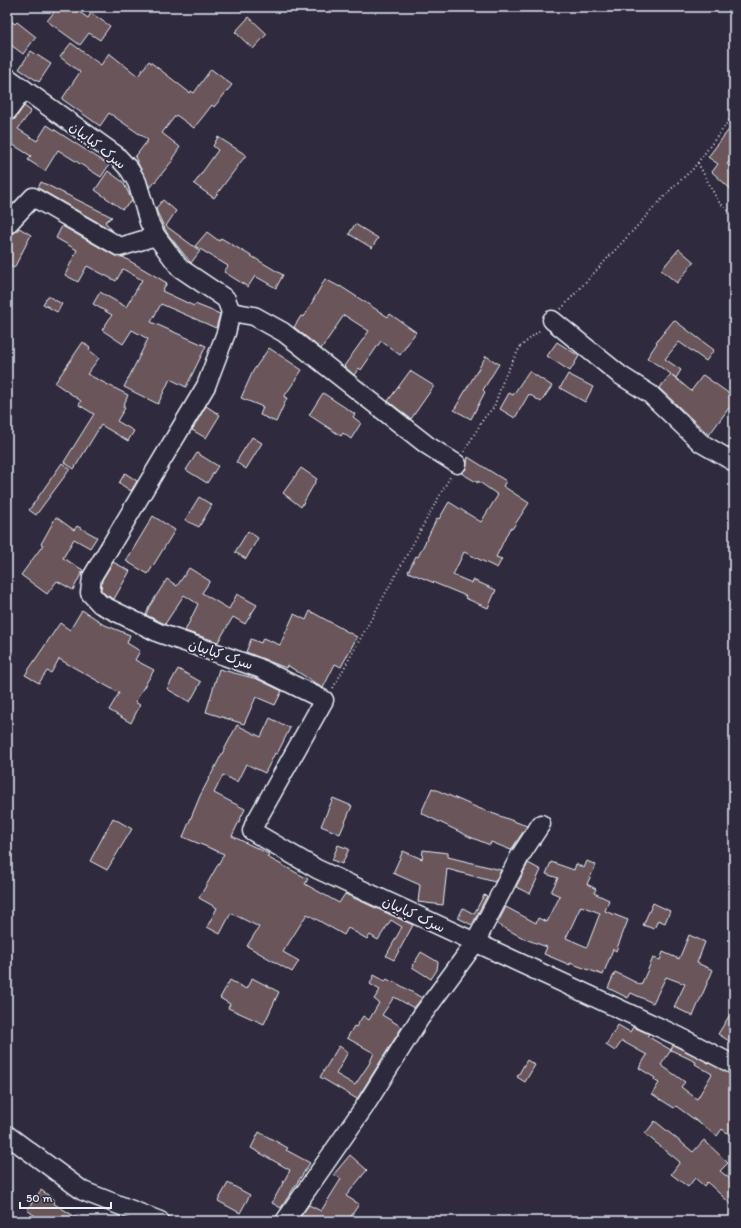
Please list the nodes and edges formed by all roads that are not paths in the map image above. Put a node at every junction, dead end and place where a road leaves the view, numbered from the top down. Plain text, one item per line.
1 (7, 77) edge
2 (24, 89) junction
3 (7, 112) edge
4 (7, 225) edge
5 (156, 236) junction
6 (231, 312) junction
7 (552, 320) road end
8 (734, 462) edge
9 (457, 464) road end
10 (541, 824) dead end
11 (475, 943) junction
12 (734, 1065) edge
13 (7, 1135) edge
14 (160, 1221) edge
15 (285, 1221) edge

1 - 2 street, سرک کبابیان
2 - 3 street
2 - 5 street, سرک کبابیان
4 - 5 street
5 - 6 street, سرک کبابیان
6 - 9 street
6 - 11 street, سرک کبابیان
7 - 8 street
10 - 11 street
11 - 12 street, سرک کبابیان
11 - 15 street
13 - 14 street

